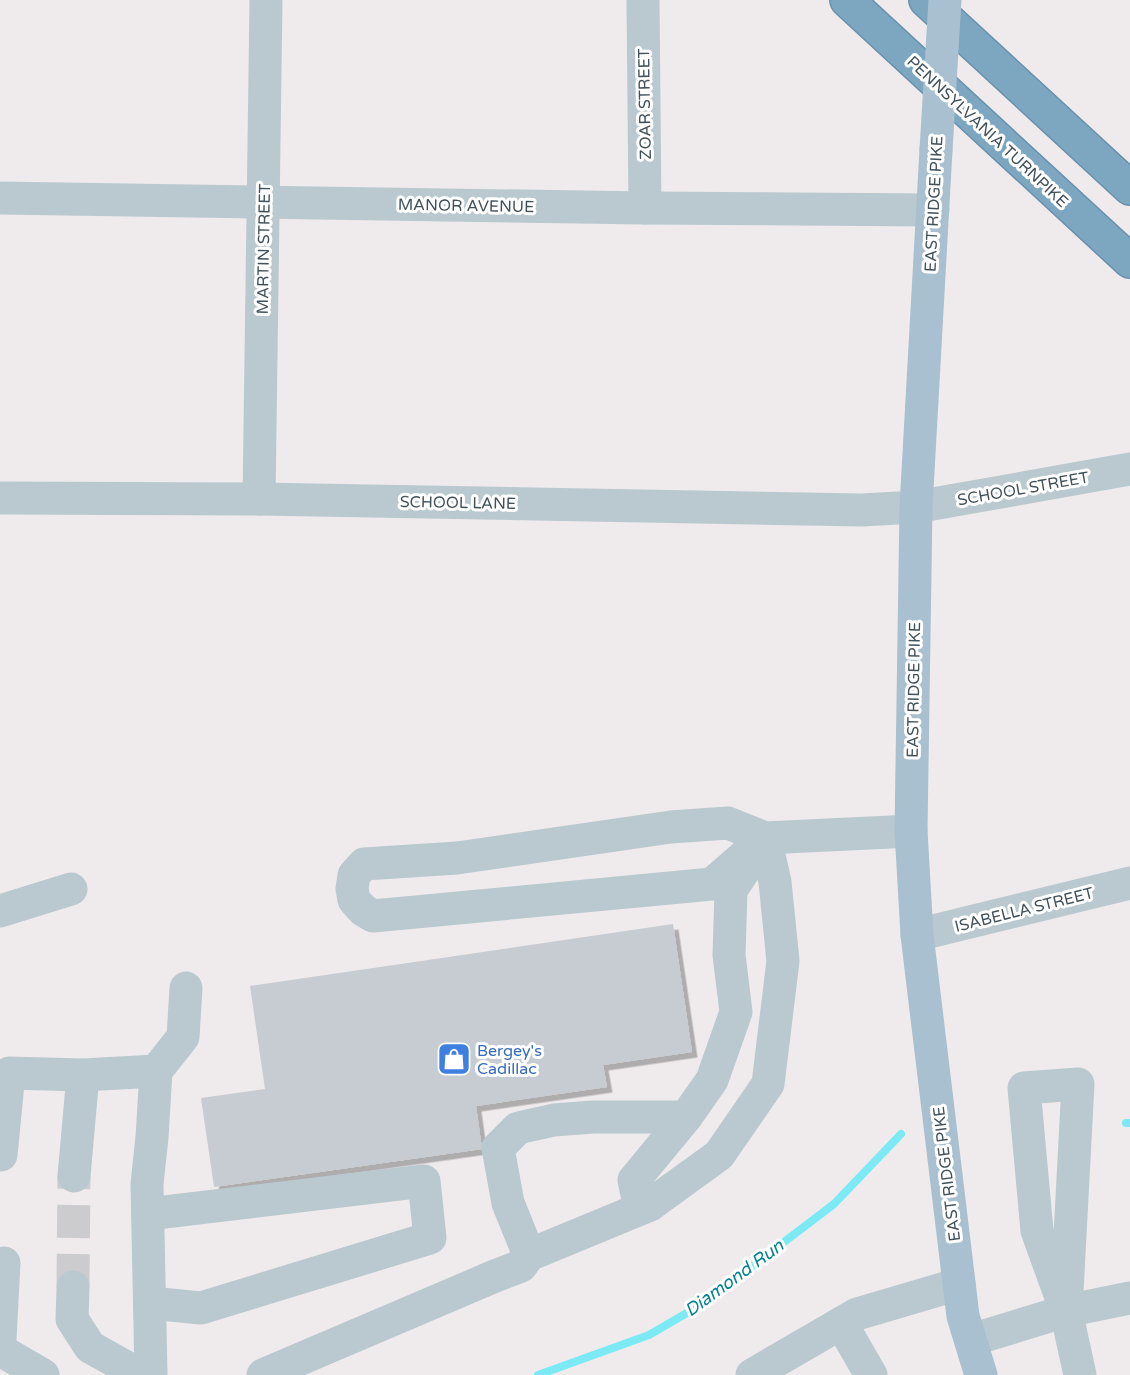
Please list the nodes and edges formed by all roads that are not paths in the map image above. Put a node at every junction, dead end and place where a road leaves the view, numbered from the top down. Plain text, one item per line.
1 (266, 0) edge
2 (643, 0) edge
3 (847, 0) edge
4 (926, 0) edge
5 (945, 0) edge
6 (1130, 188) edge
7 (0, 198) edge
8 (263, 201) junction
9 (645, 208) junction
10 (933, 210) junction
11 (1130, 261) edge
12 (1130, 469) edge
13 (0, 498) edge
14 (259, 499) junction
15 (916, 507) junction
16 (910, 831) junction
17 (765, 838) junction
18 (1130, 883) edge
19 (71, 889) dead end
20 (0, 911) edge
21 (917, 934) junction
22 (186, 988) dead end
23 (156, 1071) junction
24 (83, 1075) junction
25 (686, 1118) junction
26 (1, 1155) edge
27 (74, 1176) tunnel mouth
28 (650, 1205) junction
29 (148, 1214) junction
30 (529, 1255) junction
31 (4, 1263) dead end
32 (959, 1284) junction
33 (73, 1287) tunnel mouth
34 (1130, 1298) edge
35 (150, 1303) junction
36 (1066, 1311) junction
37 (841, 1323) junction
38 (0, 1340) edge
39 (971, 1340) junction
40 (0, 1350) edge
41 (771, 1370) edge
42 (43, 1375) edge
43 (140, 1375) edge
44 (151, 1375) edge
45 (263, 1375) edge
46 (871, 1375) edge
47 (981, 1375) edge
48 (1080, 1375) edge

1 - 8 street, MARTIN STREET
2 - 9 street, ZOAR STREET
3 - 11 highway, PENNSYLVANIA TURNPIKE
4 - 6 highway
5 - 10 main road, EAST RIDGE PIKE, bridge
7 - 8 street, MANOR AVENUE
8 - 9 street, MANOR AVENUE
8 - 14 street, MARTIN STREET
9 - 10 street, MANOR AVENUE
10 - 15 main road, EAST RIDGE PIKE
12 - 15 street, SCHOOL STREET
13 - 14 street, SCHOOL LANE
14 - 15 street, SCHOOL LANE
15 - 16 main road, EAST RIDGE PIKE
16 - 17 street
16 - 21 main road, EAST RIDGE PIKE
17 - 17 street
17 - 25 street
17 - 28 street
18 - 21 street, ISABELLA STREET
19 - 20 street
21 - 32 main road, EAST RIDGE PIKE
22 - 23 street
23 - 24 street
23 - 29 street
24 - 26 street
24 - 27 street
25 - 28 street
25 - 30 street
28 - 30 street
29 - 35 street
29 - 35 street
30 - 45 street
31 - 38 street
32 - 37 street
32 - 39 main road, EAST RIDGE PIKE
33 - 43 street
34 - 36 street
35 - 44 street
36 - 36 street
36 - 39 street
36 - 48 street
37 - 41 street
37 - 46 street
39 - 47 main road, EAST RIDGE PIKE
40 - 42 street

